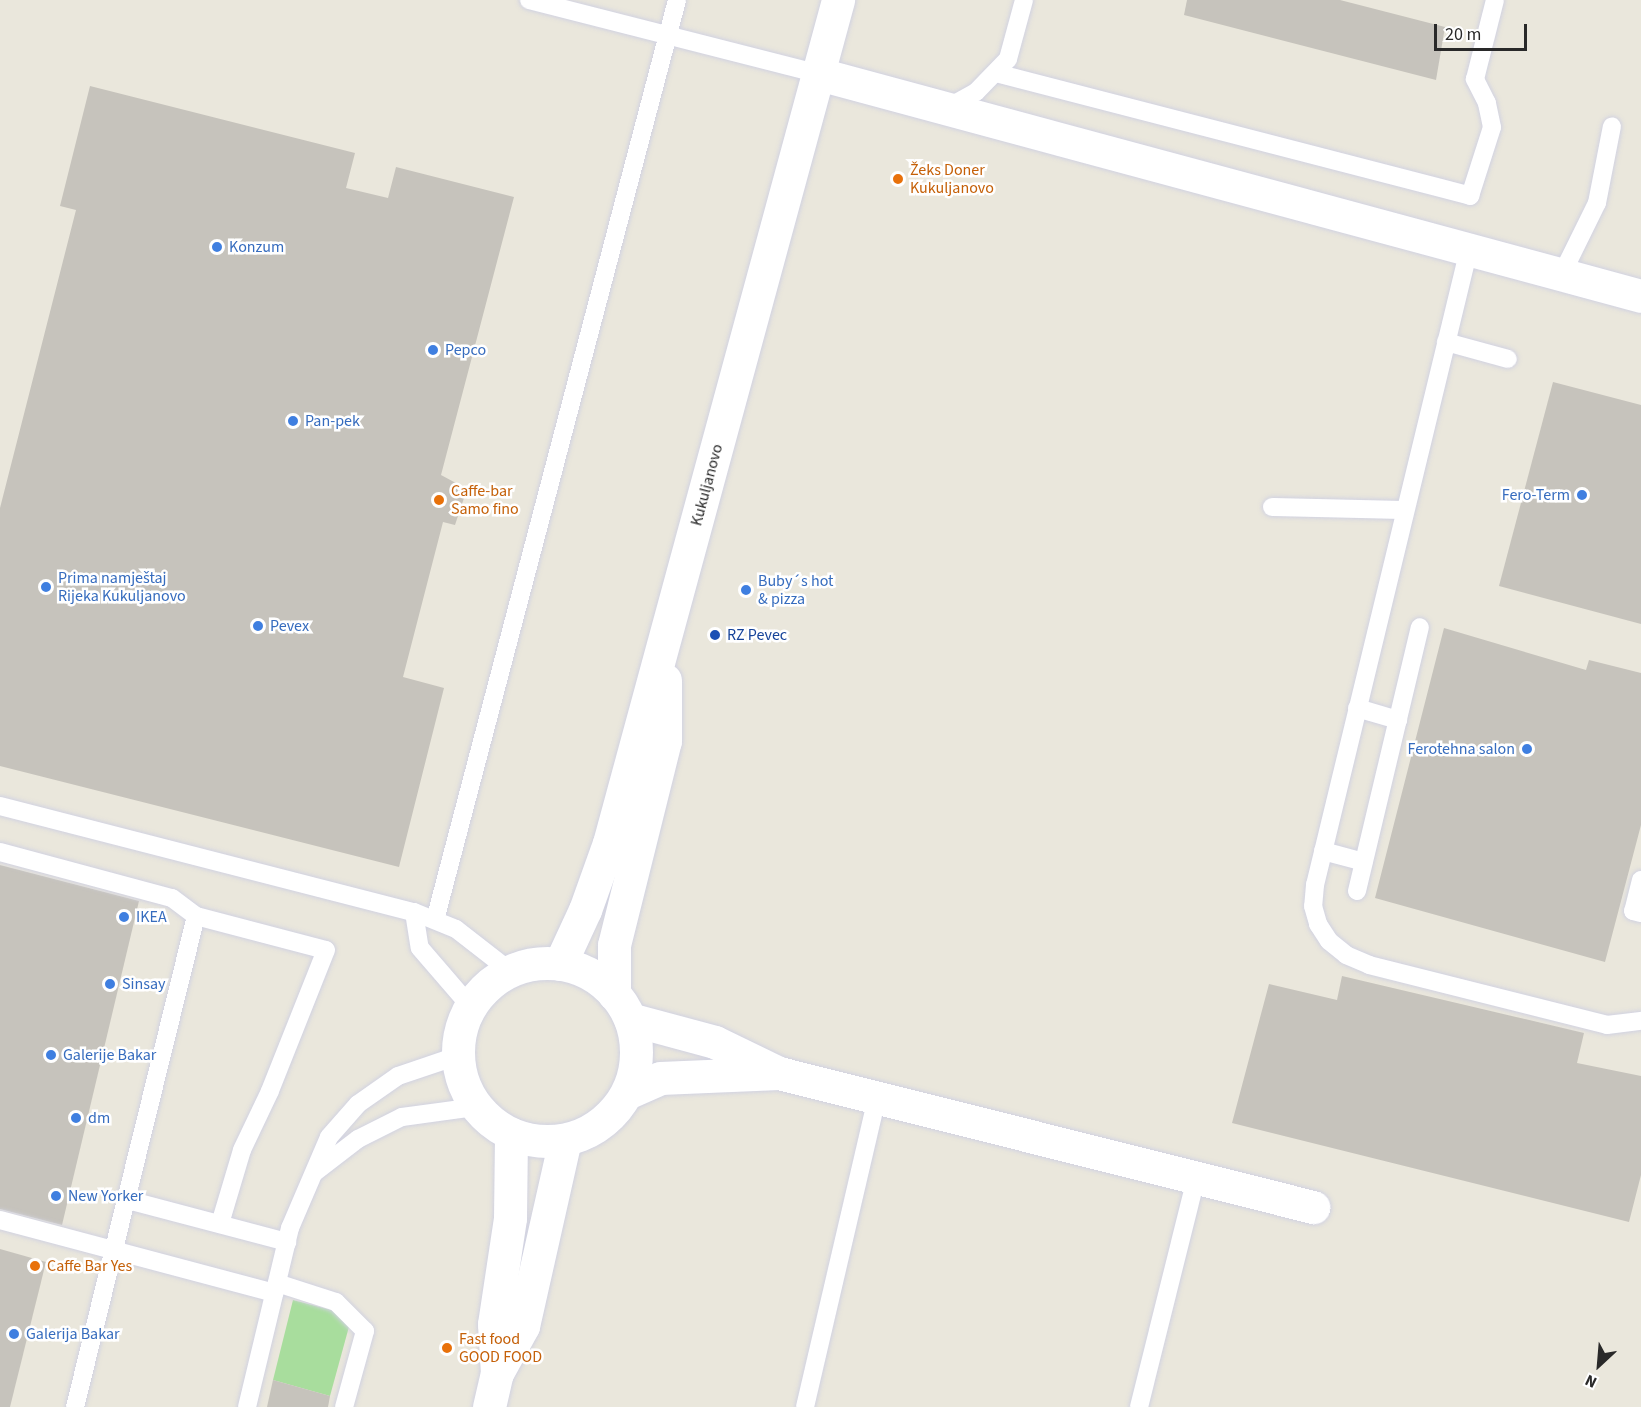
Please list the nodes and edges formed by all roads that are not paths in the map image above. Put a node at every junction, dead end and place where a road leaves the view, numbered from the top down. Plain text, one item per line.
1 (529, 0) edge
2 (677, 0) edge
3 (838, 0) edge
4 (1024, 0) edge
5 (1495, 0) edge
6 (668, 35) junction
7 (996, 73) junction
8 (819, 74) junction
9 (947, 108) junction
10 (1612, 126) dead end
11 (1469, 249) junction
12 (1562, 274) junction
13 (1641, 296) edge
14 (1446, 342) junction
15 (1508, 359) dead end
16 (1272, 507) dead end
17 (1405, 510) junction
18 (1420, 627) dead end
19 (664, 643) junction
20 (1357, 708) junction
21 (1398, 720) junction
22 (0, 806) edge
23 (1323, 851) junction
24 (0, 852) edge
25 (1364, 862) junction
26 (1641, 880) edge
27 (1357, 891) dead end
28 (414, 912) junction
29 (1641, 913) edge
30 (196, 916) junction
31 (435, 920) junction
32 (560, 964) junction
33 (510, 971) junction
34 (470, 1006) junction
35 (622, 1006) junction
36 (1641, 1021) edge
37 (457, 1056) junction
38 (779, 1073) junction
39 (627, 1093) junction
40 (878, 1098) junction
41 (476, 1107) junction
42 (511, 1134) junction
43 (565, 1140) junction
44 (313, 1173) junction
45 (1196, 1179) junction
46 (124, 1199) junction
47 (1313, 1208) dead end
48 (0, 1220) edge
49 (220, 1224) junction
50 (287, 1242) junction
51 (111, 1248) junction
52 (275, 1288) junction
53 (497, 1373) junction
54 (75, 1407) edge
55 (247, 1407) edge
56 (344, 1407) edge
57 (489, 1407) edge
58 (805, 1407) edge
59 (1139, 1407) edge

1 - 6 lane
2 - 6 lane
3 - 8 main road, Kukuljanovo
4 - 7 lane
5 - 7 lane
6 - 8 lane
6 - 31 lane
7 - 9 lane
8 - 9 main road
8 - 19 main road, Kukuljanovo
9 - 11 main road
10 - 12 lane
11 - 12 main road
11 - 14 lane
12 - 13 main road
14 - 15 lane
14 - 17 lane
16 - 17 lane
17 - 20 lane
18 - 21 lane
19 - 32 main road, Kukuljanovo
19 - 35 main road
20 - 21 lane
20 - 23 lane
21 - 25 lane
22 - 28 lane
23 - 25 lane
23 - 36 lane
24 - 30 lane
25 - 27 lane
26 - 29 lane
28 - 31 lane
28 - 34 lane
30 - 46 lane
30 - 49 lane
31 - 33 lane
32 - 33 main road
32 - 35 main road
33 - 34 main road
34 - 37 main road
35 - 38 main road
35 - 39 main road
37 - 41 main road
37 - 44 lane
38 - 39 main road
38 - 40 main road
39 - 43 main road
40 - 45 main road
40 - 58 lane
41 - 42 main road
41 - 44 lane
42 - 43 main road
42 - 53 main road
43 - 53 main road
44 - 50 lane
45 - 47 main road
45 - 59 lane
46 - 49 lane
46 - 51 lane
48 - 51 lane
49 - 50 lane
50 - 52 lane
51 - 52 lane
51 - 54 lane
52 - 55 lane
52 - 56 lane
53 - 57 main road

